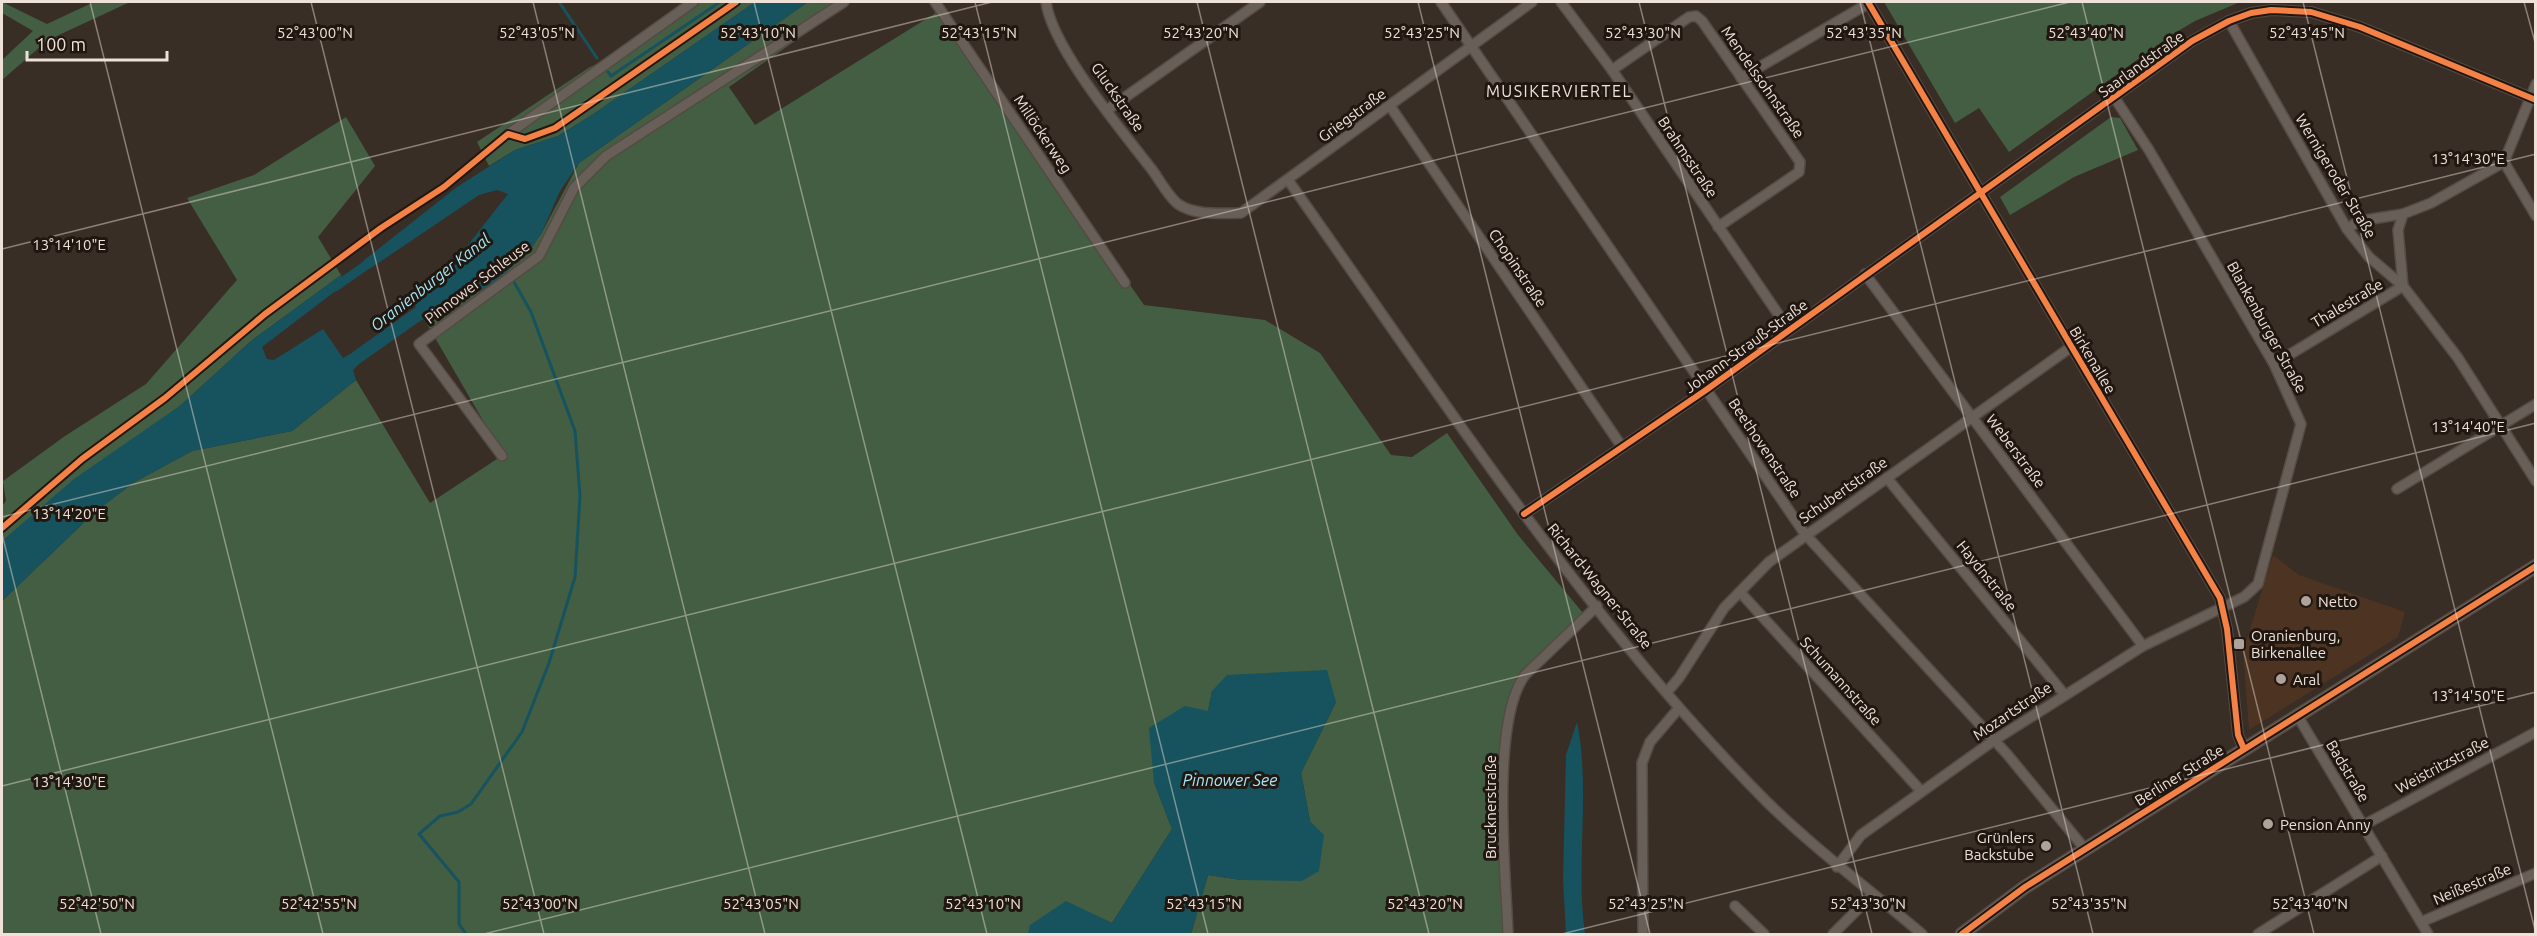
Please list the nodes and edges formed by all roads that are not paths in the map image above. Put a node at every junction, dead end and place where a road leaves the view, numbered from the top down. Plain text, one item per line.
1 (693, 2) edge
2 (844, 2) edge
3 (935, 2) edge
4 (1046, 2) edge
5 (1260, 2) edge
6 (1442, 2) edge
7 (1532, 2) edge
8 (1561, 2) edge
9 (1869, 2) edge
10 (2229, 21) junction
11 (1473, 44) junction
12 (1612, 70) junction
13 (1741, 78) junction
14 (2535, 84) edge
15 (2114, 97) junction
16 (2533, 99) edge
17 (1390, 106) junction
18 (1107, 110) junction
19 (508, 134) dead end
20 (2504, 162) junction
21 (1288, 180) junction
22 (1980, 194) junction
23 (1178, 204) joint
24 (2403, 214) junction
25 (2535, 216) edge
26 (1718, 227) junction
27 (2347, 229) junction
28 (1865, 274) junction
29 (1125, 283) dead end
30 (2403, 286) junction
31 (1789, 330) junction
32 (2071, 347) junction
33 (2274, 364) junction
34 (1706, 390) junction
35 (2535, 404) edge
36 (1973, 418) junction
37 (2502, 424) junction
38 (1622, 447) junction
39 (502, 456) dead end
40 (1887, 478) junction
41 (2535, 481) edge
42 (2397, 489) dead end
43 (1524, 514) junction
44 (1805, 534) junction
45 (2535, 566) edge
46 (1740, 592) junction
47 (1597, 606) junction
48 (2223, 608) junction
49 (2143, 646) junction
50 (1666, 692) junction
51 (2064, 694) junction
52 (1679, 708) junction
53 (2297, 715) junction
54 (2535, 732) edge
55 (1993, 741) junction
56 (2244, 749) junction
57 (1921, 791) junction
58 (2364, 825) junction
59 (2085, 849) junction
60 (2382, 856) junction
61 (1838, 867) junction
62 (2535, 873) edge
63 (1873, 894) junction
64 (1735, 906) dead end
65 (2421, 922) junction
66 (1968, 932) edge
67 (1508, 934) edge
68 (1643, 934) edge
69 (1764, 934) edge
70 (1833, 934) edge
71 (1922, 934) edge
72 (2258, 934) edge
73 (2428, 934) edge

1 - 19 street
2 - 39 street, Pinnower Schleuse
3 - 29 street, Millöckerweg
4 - 18 street, Gluckstraße
5 - 18 street
6 - 11 street, Beethovenstraße
7 - 11 street, Griegstraße
8 - 12 street, Brahmsstraße
9 - 13 street
9 - 22 street, Birkenallee
10 - 15 street, Saarlandstraße
10 - 16 street, Saarlandstraße
10 - 27 street, Wernigeroder Straße
11 - 17 street, Griegstraße
11 - 34 street, Beethovenstraße
12 - 13 street, Mendelssohnstraße
12 - 26 street, Brahmsstraße
13 - 26 street, Mendelssohnstraße
14 - 16 street
15 - 22 street, Saarlandstraße
15 - 33 street, Blankenburger Straße
16 - 20 street
17 - 21 street, Griegstraße
17 - 38 street, Chopinstraße
18 - 23 street, Gluckstraße
20 - 24 street
20 - 25 street
21 - 23 street, Griegstraße
21 - 43 street, Richard-Wagner-Straße
22 - 28 street, Johann-Strauß-Straße
22 - 32 street, Birkenallee
24 - 27 street
24 - 30 street, Thalestraße
26 - 31 street, Brahmsstraße
27 - 30 street, Wernigeroder Straße
28 - 31 street, Johann-Strauß-Straße
28 - 36 street, Weberstraße
30 - 33 street, Thalestraße
30 - 37 street, Wernigeroder Straße
31 - 34 street, Johann-Strauß-Straße
32 - 36 street, Schubertstraße
32 - 48 street, Birkenallee
33 - 48 street, Blankenburger Straße
34 - 38 street, Johann-Strauß-Straße
34 - 44 street, Beethovenstraße
35 - 37 street
36 - 40 street, Schubertstraße
36 - 49 street, Weberstraße
37 - 41 street, Wernigeroder Straße
37 - 42 street
38 - 43 street, Johann-Strauß-Straße
40 - 44 street, Schubertstraße
40 - 51 street, Haydnstraße
43 - 47 street, Richard-Wagner-Straße
44 - 46 street, Schubertstraße
44 - 55 street, Beethovenstraße
45 - 53 main road, Berliner Straße
46 - 50 street, Schubertstraße
46 - 57 street, Schumannstraße
47 - 50 street, Richard-Wagner-Straße
47 - 67 street, Brucknerstraße
48 - 49 street, Mozartstraße
48 - 56 street, Birkenallee
49 - 51 street, Mozartstraße
50 - 52 street, Richard-Wagner-Straße
51 - 55 street, Mozartstraße
52 - 61 street, Richard-Wagner-Straße
52 - 68 street
53 - 56 main road, Berliner Straße
53 - 58 street, Badstraße
54 - 58 street, Weistritzstraße
55 - 57 street, Mozartstraße
55 - 59 street, Beethovenstraße
56 - 59 main road, Berliner Straße
57 - 61 street, Mozartstraße
58 - 60 street, Badstraße
59 - 66 main road, Berliner Straße
60 - 65 street, Badstraße
60 - 72 street
61 - 63 street, Richard-Wagner-Straße
62 - 65 street, Neißestraße
63 - 70 street
63 - 71 street, Richard-Wagner-Straße
64 - 69 street
65 - 73 street, Badstraße

